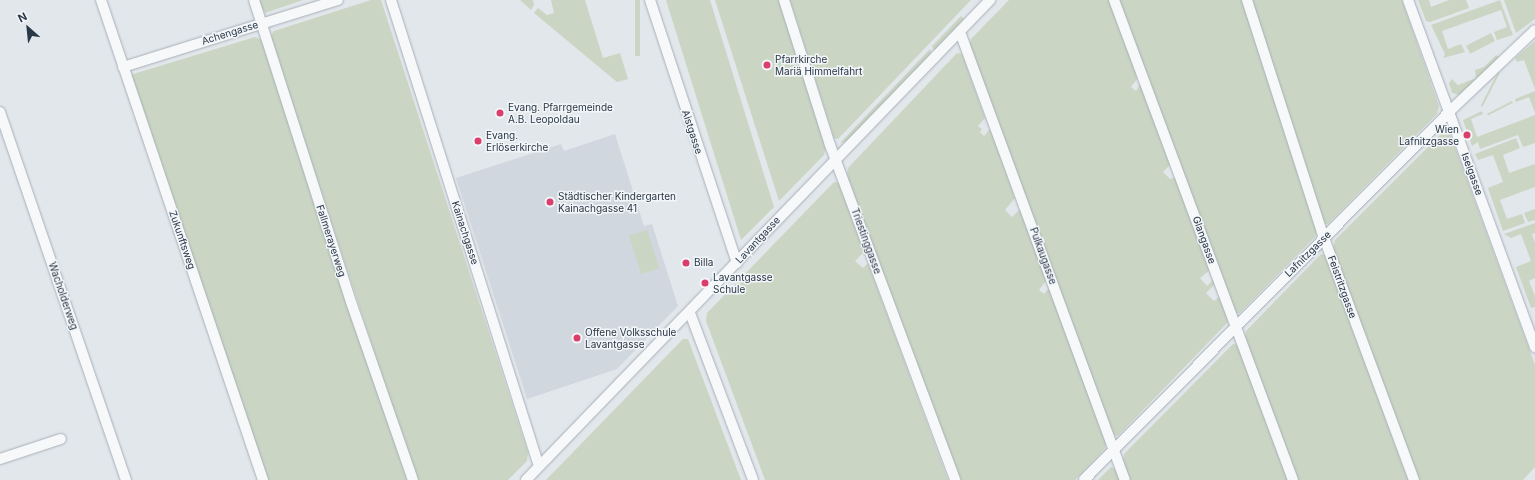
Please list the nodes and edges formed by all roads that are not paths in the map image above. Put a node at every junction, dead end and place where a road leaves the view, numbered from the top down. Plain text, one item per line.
1 (101, 0) edge
2 (254, 0) edge
3 (338, 0) edge
4 (391, 0) edge
5 (650, 0) edge
6 (784, 0) edge
7 (990, 0) edge
8 (1114, 0) edge
9 (1247, 0) edge
10 (1408, 0) edge
11 (261, 24) junction
12 (1535, 30) edge
13 (960, 32) junction
14 (123, 67) junction
15 (1450, 110) junction
16 (0, 112) edge
17 (3, 130) edge
18 (836, 161) junction
19 (1324, 238) junction
20 (737, 263) junction
21 (690, 313) junction
22 (1236, 327) junction
23 (1535, 347) edge
24 (61, 439) dead end
25 (1115, 451) junction
26 (0, 459) edge
27 (539, 466) junction
28 (126, 480) edge
29 (263, 480) edge
30 (413, 480) edge
31 (526, 480) edge
32 (753, 480) edge
33 (955, 480) edge
34 (1084, 480) edge
35 (1125, 480) edge
36 (1293, 480) edge
37 (1414, 480) edge

1 - 14 street, Zukunftsweg
2 - 11 street, Fallmerayerweg
3 - 11 street, Achengasse
4 - 27 street, Kainachgasse
5 - 20 street, Aistgasse
6 - 18 street, Triestinggasse
7 - 13 street, Lavantgasse
8 - 22 street, Glangasse
9 - 19 street, Feistritzgasse
10 - 15 street, Iselgasse
11 - 14 street, Achengasse
11 - 30 street, Fallmerayerweg
12 - 15 street, Lafnitzgasse
13 - 18 street, Lavantgasse
13 - 25 street, Pulkaugasse
14 - 29 street, Zukunftsweg
15 - 19 street, Lafnitzgasse
15 - 23 street, Iselgasse
16 - 17 street, Wacholderweg
17 - 28 street, Wacholderweg
18 - 20 street, Lavantgasse
18 - 33 street, Triestinggasse
19 - 22 street, Lafnitzgasse
19 - 37 street, Feistritzgasse
20 - 21 street, Lavantgasse
21 - 27 street, Lavantgasse
21 - 32 street
22 - 25 street, Lafnitzgasse
22 - 36 street, Glangasse
24 - 26 street
25 - 34 street, Lafnitzgasse
25 - 35 street, Pulkaugasse
27 - 31 street, Lavantgasse

